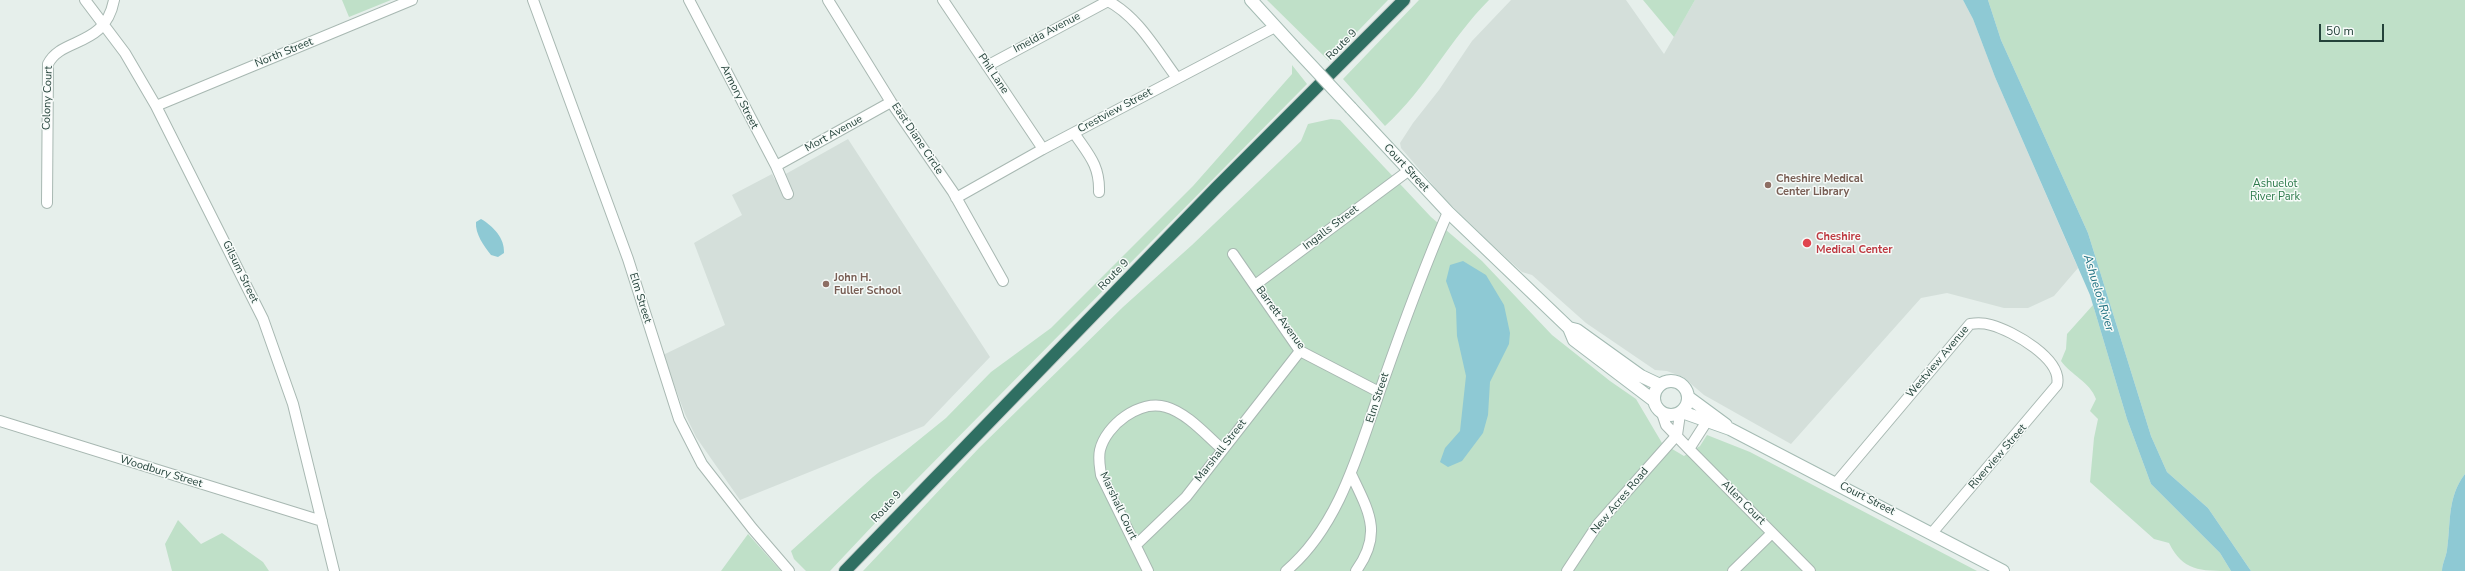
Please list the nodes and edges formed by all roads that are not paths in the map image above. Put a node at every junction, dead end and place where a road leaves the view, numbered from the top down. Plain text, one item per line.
1 (85, 0) edge
2 (114, 0) edge
3 (412, 0) edge
4 (533, 0) edge
5 (689, 0) edge
6 (828, 0) edge
7 (943, 0) edge
8 (1107, 0) edge
9 (1251, 0) edge
10 (1404, 0) edge
11 (105, 23) junction
12 (1275, 27) junction
13 (987, 66) junction
14 (1177, 78) junction
15 (891, 102) junction
16 (156, 106) junction
17 (1074, 133) junction
18 (1043, 149) junction
19 (776, 166) junction
20 (1408, 171) junction
21 (1099, 192) dead end
22 (788, 194) dead end
23 (956, 198) junction
24 (47, 204) dead end
25 (1448, 212) junction
26 (1233, 254) dead end
27 (1003, 280) dead end
28 (1256, 285) junction
29 (1569, 328) junction
30 (1300, 350) junction
31 (2059, 377) joint
32 (1660, 385) junction
33 (1379, 392) junction
34 (1688, 397) junction
35 (1653, 400) junction
36 (1681, 413) junction
37 (1662, 414) junction
38 (0, 421) edge
39 (1708, 421) junction
40 (1730, 429) junction
41 (1677, 435) junction
42 (1222, 449) junction
43 (1689, 449) junction
44 (1351, 474) junction
45 (1836, 483) junction
46 (322, 521) junction
47 (1772, 533) junction
48 (1932, 533) junction
49 (1136, 545) junction
50 (334, 571) edge
51 (789, 571) edge
52 (845, 571) edge
53 (1148, 571) edge
54 (1286, 571) edge
55 (1356, 571) edge
56 (1567, 571) edge
57 (1733, 571) edge
58 (1810, 571) edge
59 (2003, 571) edge

1 - 11 street, Gilsum Street
2 - 11 street
3 - 16 street, North Street
4 - 51 street, Elm Street
5 - 19 street, Armory Street
6 - 15 street, East Diane Circle
7 - 13 street, Phil Lane
8 - 13 street, Imelda Avenue
8 - 14 street
9 - 12 main road, Court Street
10 - 52 highway, Route 9
11 - 16 street, Gilsum Street
11 - 24 street, Colony Court
12 - 14 street, Crestview Street
12 - 20 main road, Court Street, bridge
13 - 18 street, Phil Lane
14 - 17 street, Crestview Street
15 - 19 street, Mort Avenue
15 - 23 street, East Diane Circle
16 - 46 street, Gilsum Street
17 - 18 street, Crestview Street
17 - 21 street
18 - 23 street, Crestview Street
19 - 22 street, Armory Street
20 - 25 main road, Court Street
20 - 28 street, Ingalls Street
23 - 27 street, East Diane Circle
25 - 29 main road, Court Street
25 - 33 street, Elm Street
26 - 28 street, Barrett Avenue
28 - 30 street, Barrett Avenue
29 - 32 main road, Court Street
29 - 35 main road, Court Street
30 - 33 street, Barrett Avenue
30 - 42 street, Marshall Street
31 - 45 street, Westview Avenue
31 - 48 street, Riverview Street
32 - 34 main road, Court Street
32 - 35 main road
33 - 44 street, Elm Street
34 - 36 main road
34 - 40 main road, Court Street
35 - 37 main road, Court Street
36 - 37 main road, Court Street
36 - 39 main road, Court Street
36 - 41 street
37 - 41 street, Allen Court
38 - 46 street, Woodbury Street
39 - 40 main road, Court Street
39 - 43 street
40 - 45 main road, Court Street
41 - 43 street, Allen Court
41 - 56 street, New Acres Road
42 - 49 street, Marshall Street
42 - 49 street, Marshall Court
43 - 47 street, Allen Court
44 - 54 street, Elm Street
44 - 55 street
45 - 48 main road, Court Street
46 - 50 street, Gilsum Street
47 - 57 street
47 - 58 street, Allen Court
48 - 59 main road, Court Street
49 - 53 street, Marshall Court

